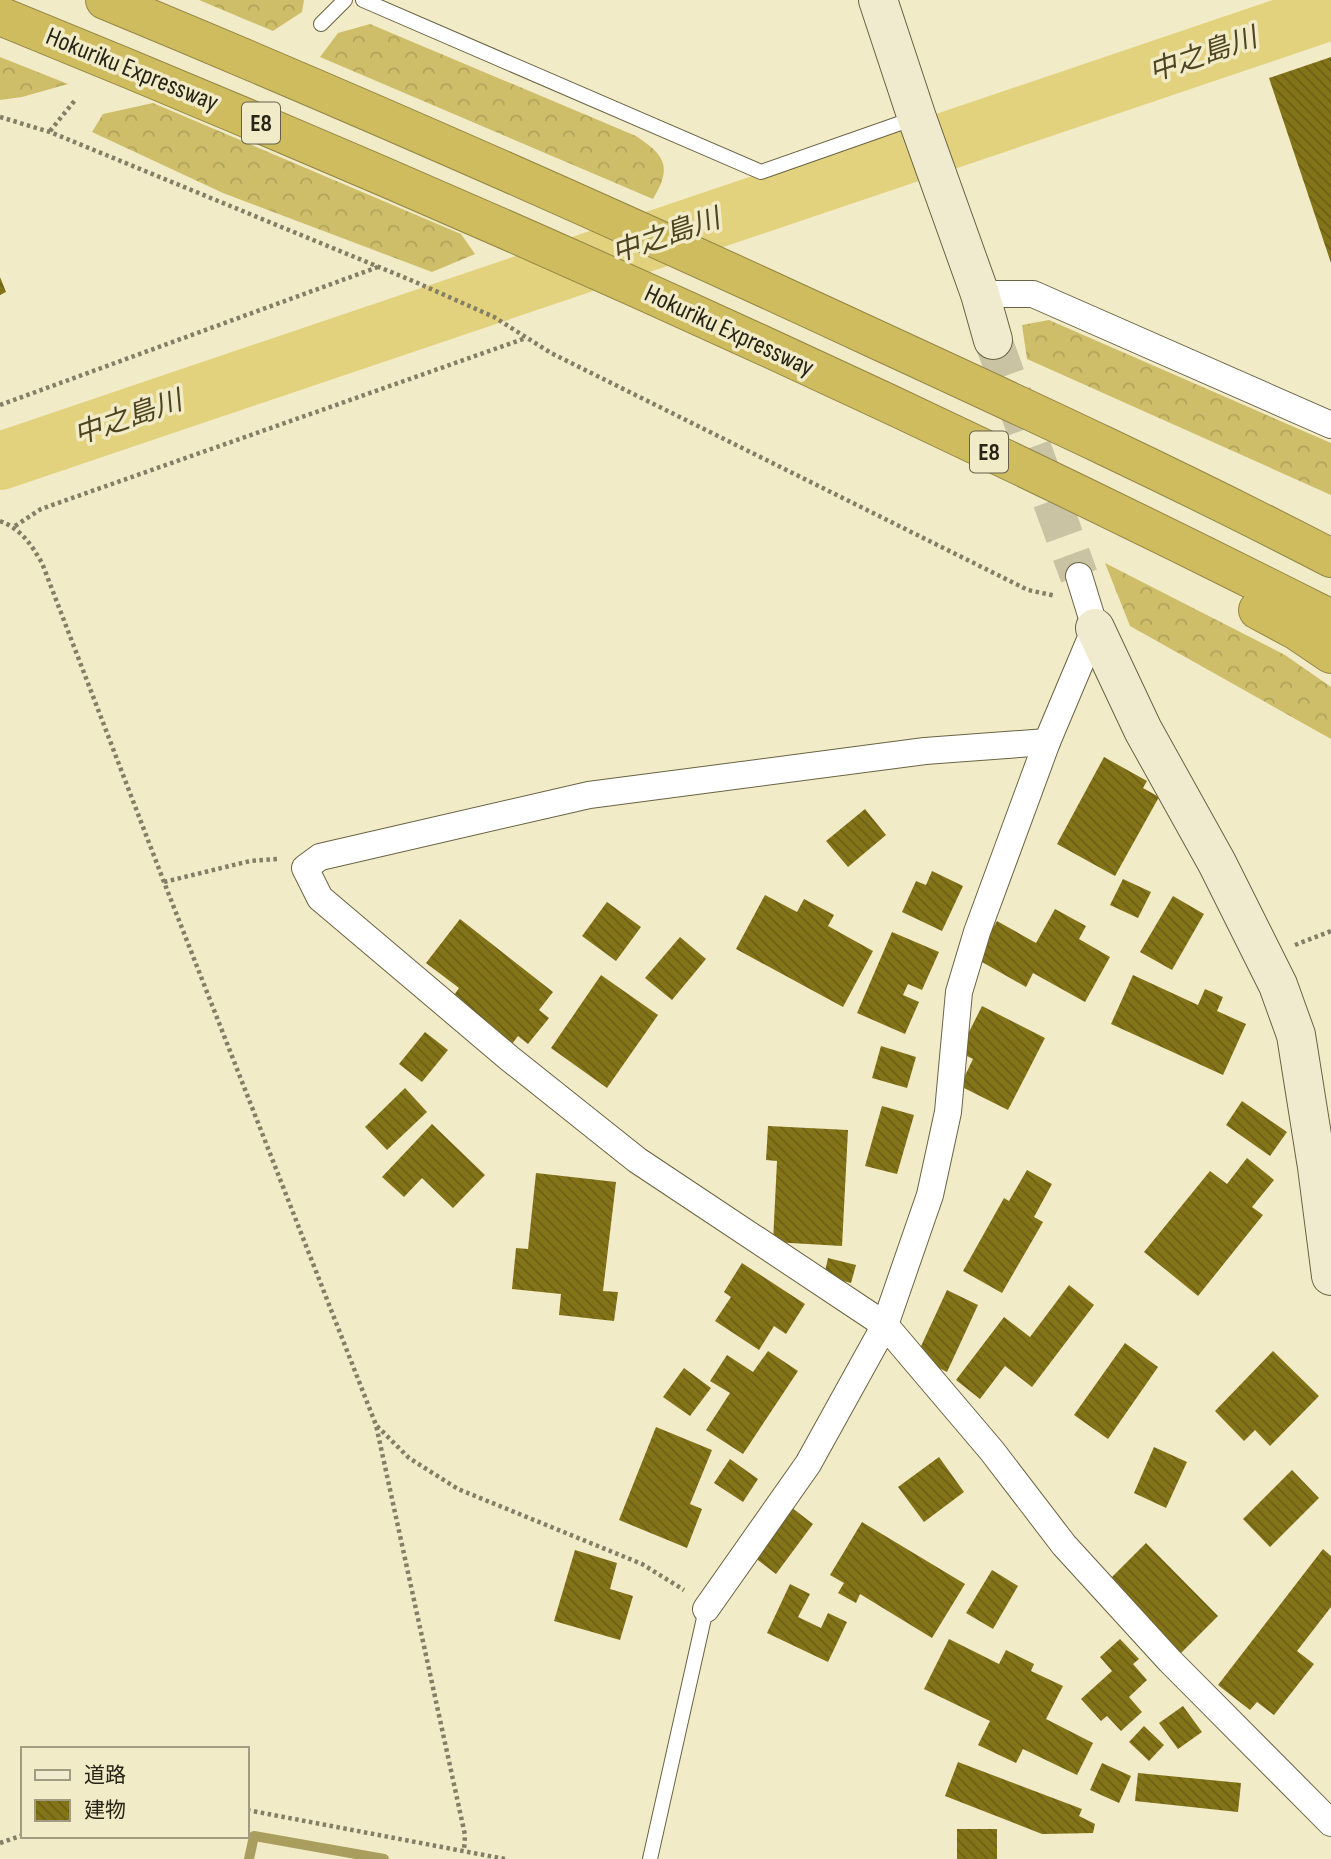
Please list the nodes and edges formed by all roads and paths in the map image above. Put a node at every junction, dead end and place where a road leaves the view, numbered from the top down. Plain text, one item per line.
1 (105, 0) edge
2 (345, 0) edge
3 (363, 0) edge
4 (878, 0) edge
5 (0, 16) edge
6 (321, 24) dead end
7 (76, 99) dead end
8 (0, 117) edge
9 (917, 118) junction
10 (50, 132) junction
11 (379, 267) junction
12 (644, 291) junction
13 (980, 294) junction
14 (527, 338) junction
15 (993, 340) tunnel mouth
16 (0, 405) edge
17 (1055, 422) junction
18 (1331, 425) edge
19 (0, 521) edge
20 (15, 526) junction
21 (1331, 541) edge
22 (1331, 558) edge
23 (1079, 576) tunnel mouth
24 (1091, 616) junction
25 (1331, 619) edge
26 (1331, 654) edge
27 (1047, 742) junction
28 (305, 868) junction
29 (164, 882) junction
30 (1331, 1276) edge
31 (885, 1325) junction
32 (376, 1425) junction
33 (706, 1609) junction
34 (248, 1810) edge
35 (1331, 1823) edge
36 (21, 1836) edge
37 (0, 1843) edge
38 (464, 1851) junction
39 (505, 1859) edge
40 (650, 1859) edge

1 - 17 highway, Hokuriku Expressway / E8
2 - 6 lane
3 - 9 lane
4 - 9 street
5 - 12 highway, Hokuriku Expressway / E8
7 - 10 path
8 - 10 path
9 - 13 street
10 - 11 path
11 - 14 path
11 - 16 path
12 - 25 highway, Hokuriku Expressway / E8
12 - 26 highway
13 - 15 street
13 - 18 street
14 - 20 path
14 - 24 path
17 - 21 highway
17 - 22 highway, Hokuriku Expressway / E8
19 - 20 path
20 - 29 path
23 - 24 street
24 - 27 street
24 - 30 street
27 - 28 street
27 - 31 street
28 - 29 path
28 - 31 street
29 - 32 path
31 - 33 street
31 - 35 street
32 - 33 path
32 - 38 path
33 - 40 lane
34 - 38 path
36 - 37 path
38 - 39 path

